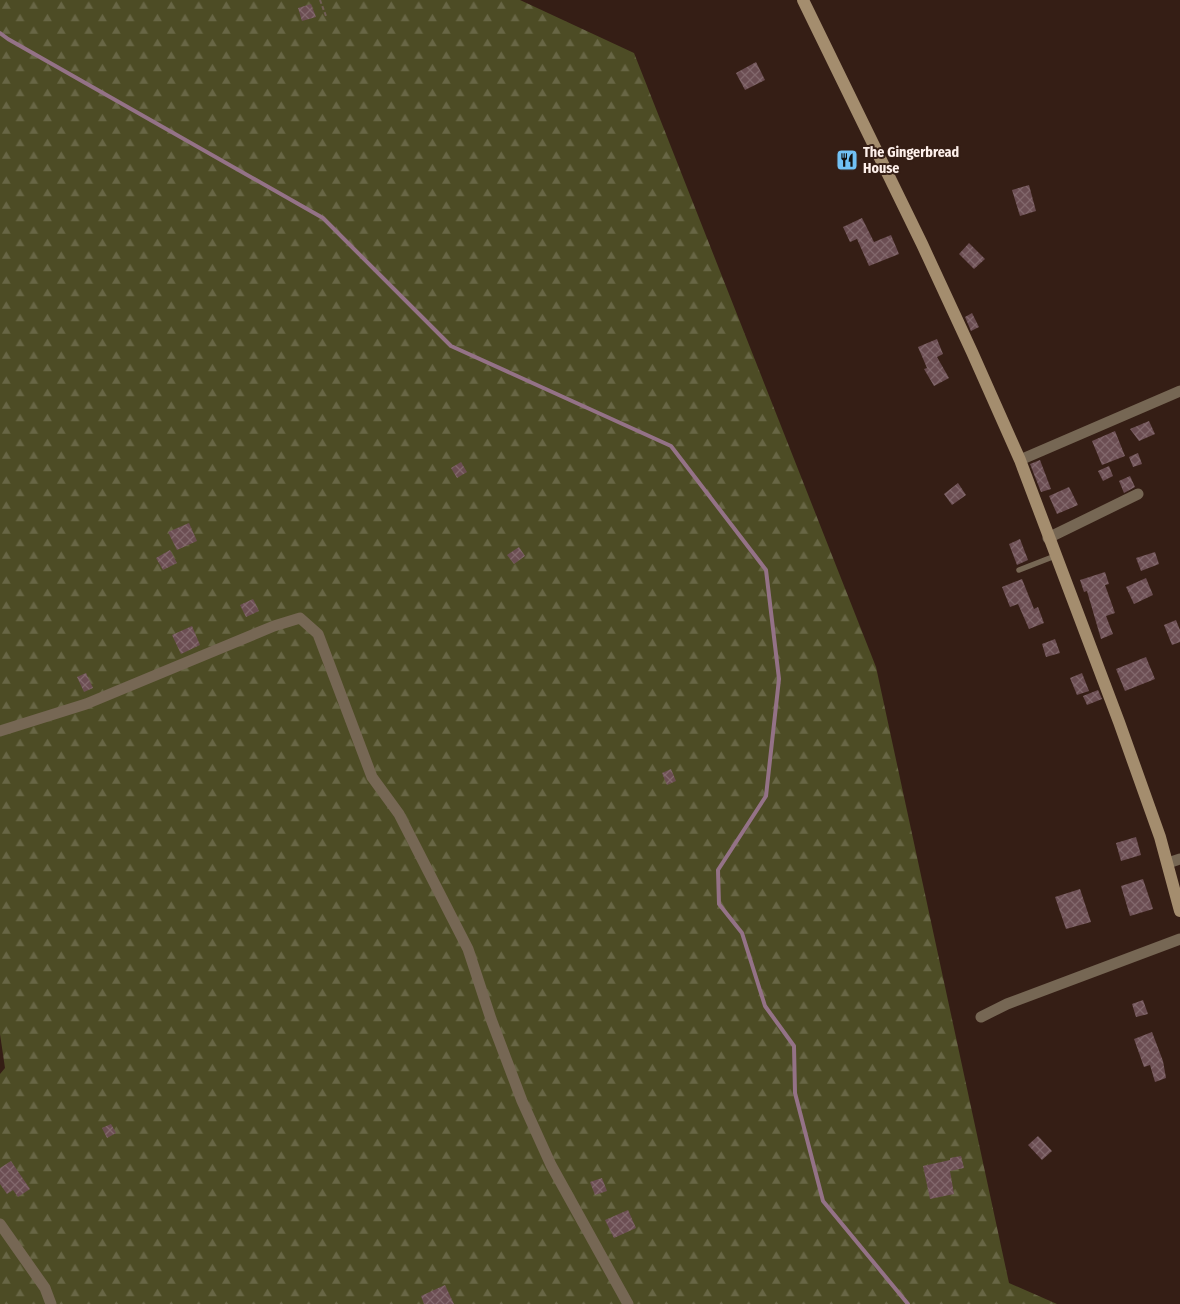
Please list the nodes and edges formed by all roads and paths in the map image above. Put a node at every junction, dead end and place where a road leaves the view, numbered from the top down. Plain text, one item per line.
1 (320, 0) edge
2 (803, 0) edge
3 (326, 16) dead end
4 (1180, 391) edge
5 (1020, 460) junction
6 (1138, 494) dead end
7 (1048, 538) junction
8 (1055, 556) junction
9 (1019, 570) dead end
10 (0, 731) edge
11 (1174, 861) edge
12 (1180, 911) edge
13 (1180, 939) edge
14 (981, 1017) dead end
15 (0, 1224) edge
16 (51, 1304) edge
17 (628, 1304) edge

1 - 3 path
2 - 5 street
4 - 5 street
5 - 7 street
6 - 7 street
7 - 8 street
8 - 9 lane
8 - 11 street
10 - 17 street
11 - 12 street
13 - 14 street
15 - 16 street

